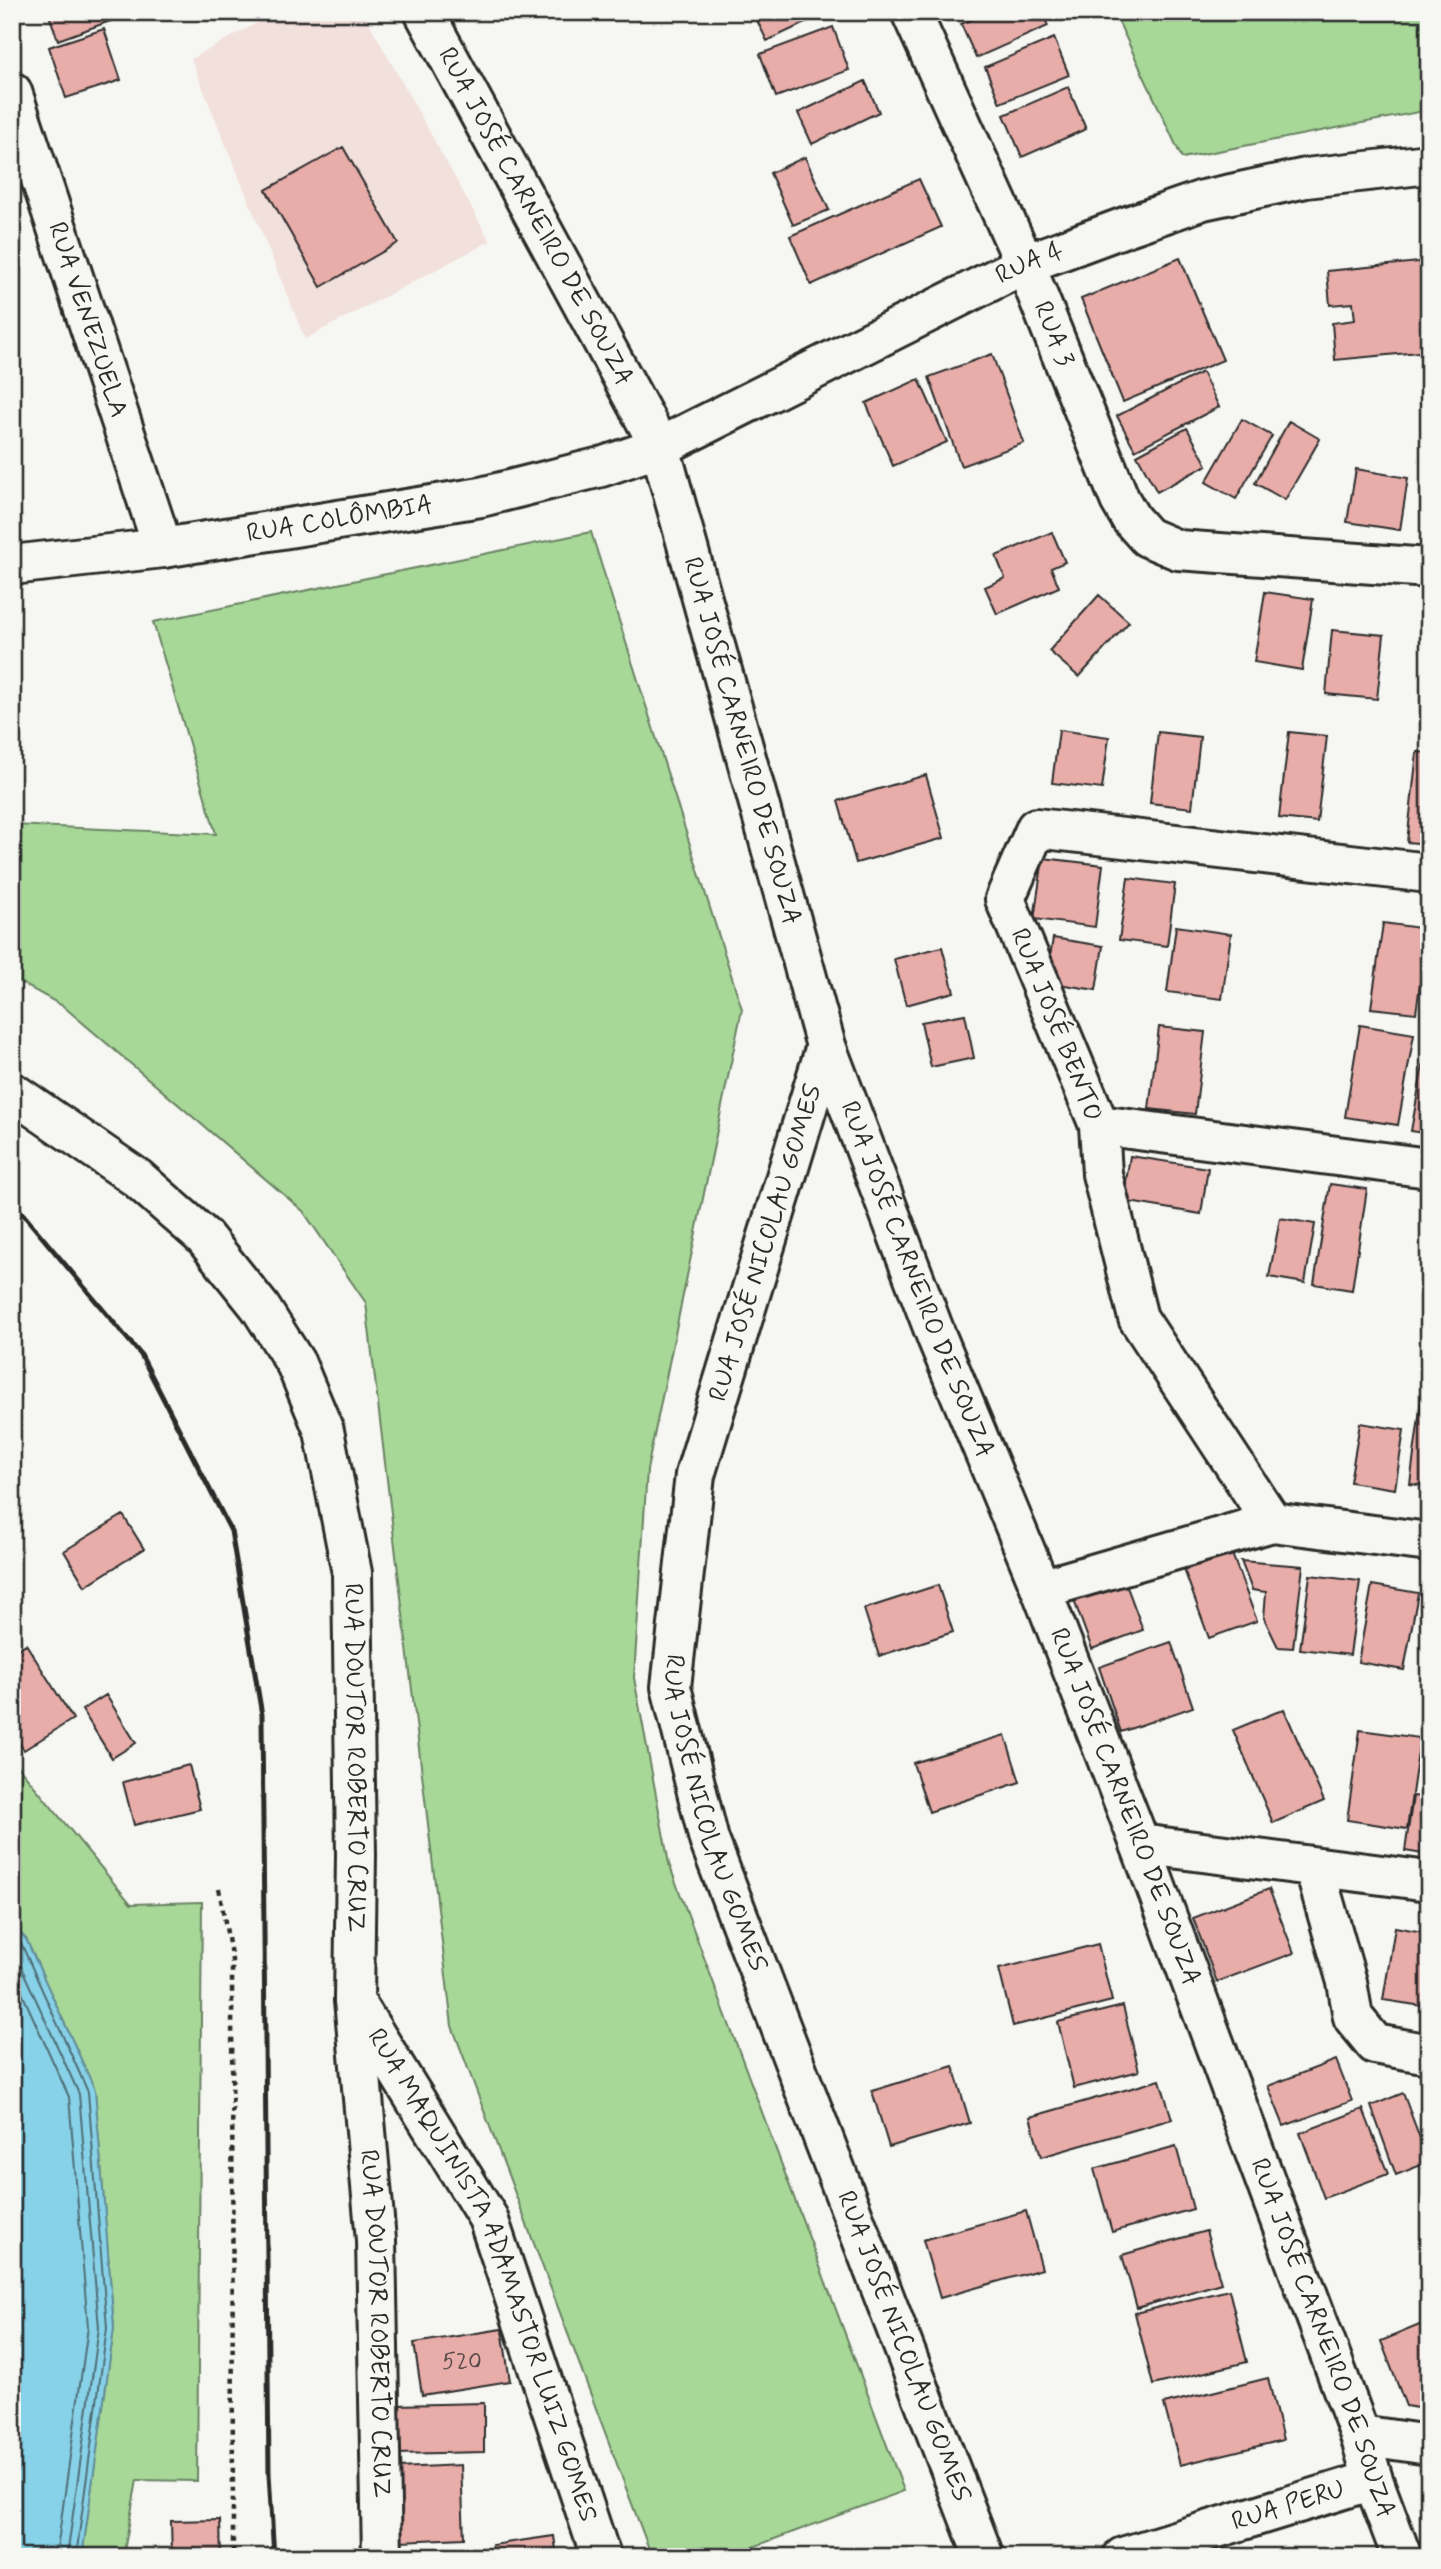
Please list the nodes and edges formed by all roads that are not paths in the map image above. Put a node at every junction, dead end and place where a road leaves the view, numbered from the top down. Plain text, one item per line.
1 (424, 12) edge
2 (911, 12) edge
3 (12, 92) edge
4 (1429, 163) edge
5 (1025, 264) junction
6 (660, 447) junction
7 (163, 548) junction
8 (12, 565) edge
9 (1429, 568) edge
10 (1429, 873) edge
11 (826, 1046) junction
12 (12, 1092) edge
13 (1099, 1125) junction
14 (1429, 1168) edge
15 (1272, 1522) junction
16 (1429, 1542) edge
17 (1041, 1589) junction
18 (1140, 1844) junction
19 (1314, 1867) junction
20 (1429, 1881) edge
21 (354, 2000) junction
22 (1429, 2054) edge
23 (1360, 2435) junction
24 (1429, 2445) edge
25 (1373, 2480) junction
26 (382, 2557) edge
27 (601, 2557) edge
28 (984, 2557) edge
29 (1123, 2557) edge
30 (1402, 2557) edge

1 - 6 street, RUA JOSÉ CARNEIRO DE SOUZA
2 - 5 street, RUA 3
3 - 7 street, RUA VENEZUELA
4 - 5 street, RUA 4
5 - 6 street, RUA 4
5 - 9 street, RUA 3
6 - 7 street, RUA COLÔMBIA
6 - 11 street, RUA JOSÉ CARNEIRO DE SOUZA
7 - 8 street, RUA COLÔMBIA
10 - 13 street, RUA JOSÉ BENTO
11 - 17 street, RUA JOSÉ CARNEIRO DE SOUZA
11 - 28 street, RUA JOSÉ NICOLAU GOMES
12 - 21 street, RUA DOUTOR ROBERTO CRUZ
13 - 14 street
13 - 15 street, RUA JOSÉ BENTO
15 - 16 street
15 - 17 street
17 - 18 street, RUA JOSÉ CARNEIRO DE SOUZA
18 - 19 street
18 - 23 street, RUA JOSÉ CARNEIRO DE SOUZA
19 - 20 street
19 - 22 street
21 - 26 street, RUA DOUTOR ROBERTO CRUZ
21 - 27 street, RUA MAQUINISTA ADAMASTOR LUIZ GOMES
23 - 24 street
23 - 25 street, RUA JOSÉ CARNEIRO DE SOUZA
25 - 29 street, RUA PERU
25 - 30 street, RUA JOSÉ CARNEIRO DE SOUZA

